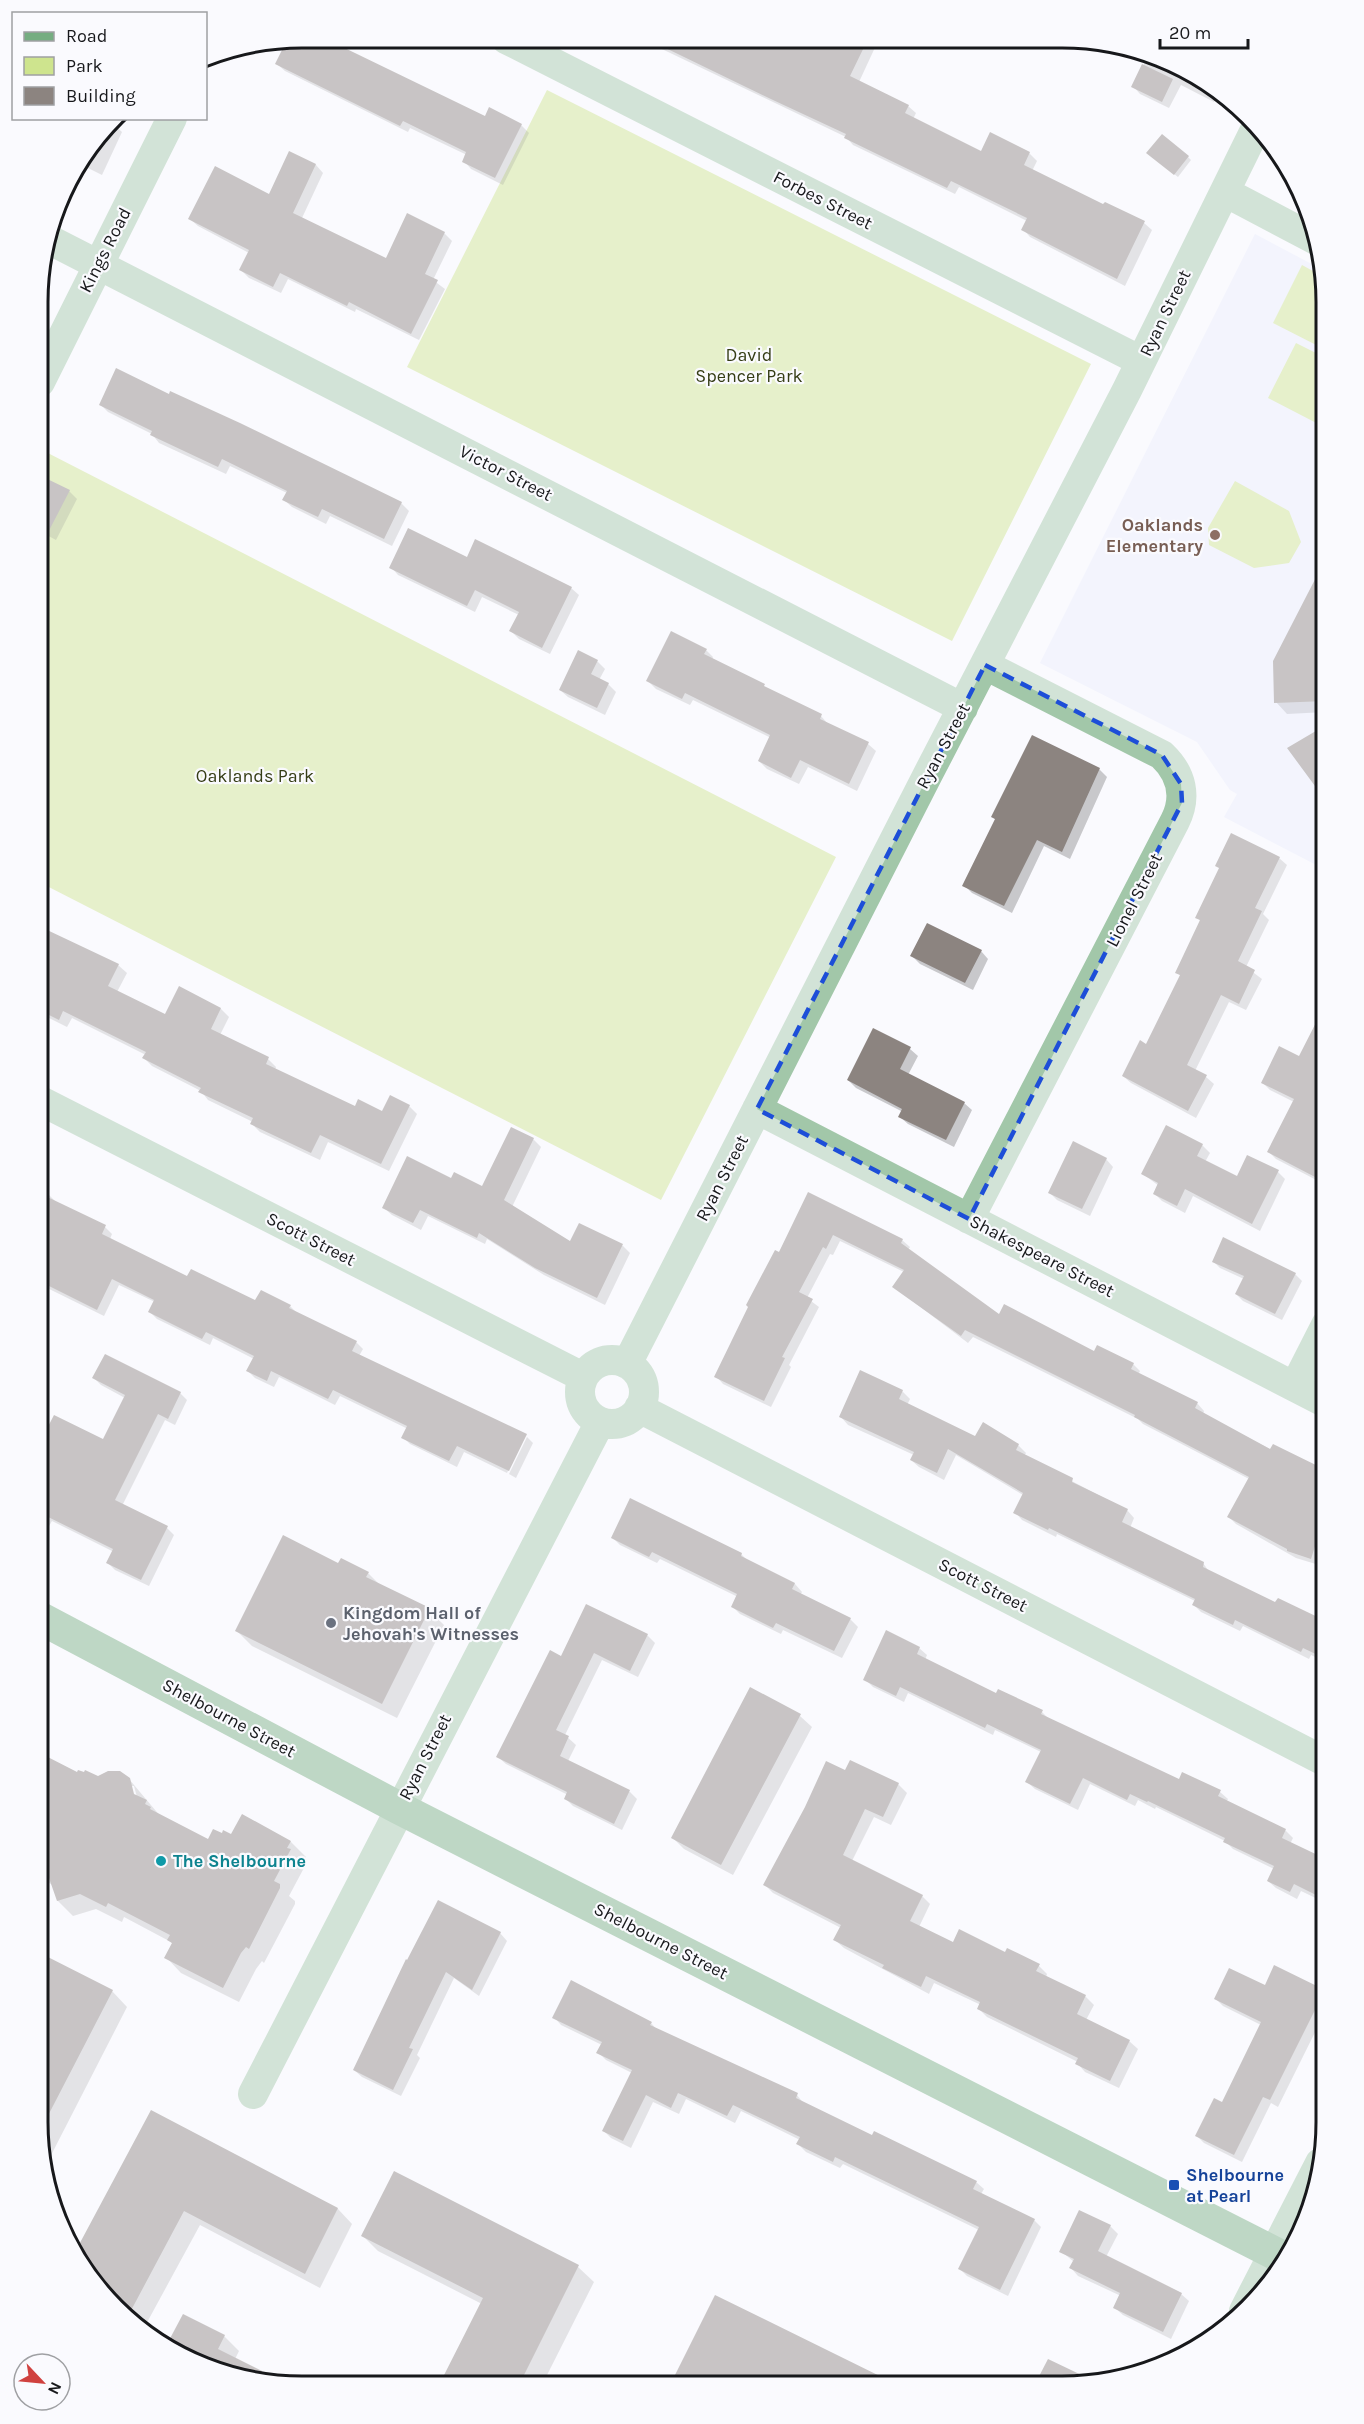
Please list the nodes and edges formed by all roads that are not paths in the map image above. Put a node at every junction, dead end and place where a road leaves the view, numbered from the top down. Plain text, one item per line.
1 (524, 48) edge
2 (171, 120) edge
3 (1253, 134) edge
4 (1225, 192) junction
5 (1307, 235) edge
6 (55, 243) edge
7 (98, 264) junction
8 (1141, 361) junction
9 (48, 366) edge
10 (986, 665) junction
11 (963, 708) junction
12 (48, 1105) edge
13 (758, 1109) junction
14 (969, 1219) junction
15 (1316, 1345) edge
16 (627, 1364) junction
17 (583, 1377) junction
18 (1295, 1386) junction
19 (1316, 1398) edge
20 (639, 1408) junction
21 (600, 1422) junction
22 (48, 1622) edge
23 (1316, 1757) edge
24 (399, 1808) junction
25 (253, 2094) dead end
26 (1304, 2200) edge
27 (1286, 2242) edge
28 (1278, 2255) edge

1 - 8 street, Forbes Street
2 - 7 street, Kings Road
3 - 4 street, Ryan Street
4 - 5 street
4 - 8 street, Ryan Street
6 - 7 street, Victor Street
7 - 9 street, Kings Road
7 - 11 street, Victor Street
8 - 10 street, Ryan Street
10 - 11 street, Ryan Street
10 - 14 street, Lionel Street
11 - 13 street, Ryan Street
12 - 17 street, Scott Street
13 - 14 street, Shakespeare Street
13 - 16 street, Ryan Street
14 - 18 street, Shakespeare Street
15 - 18 street
16 - 17 street
16 - 20 street
17 - 21 street
18 - 19 street, Shakespeare Street
20 - 21 street
20 - 23 street, Scott Street
21 - 24 street, Ryan Street
22 - 24 main road, Shelbourne Street
24 - 25 street, Ryan Street
24 - 28 main road, Shelbourne Street
26 - 27 street

